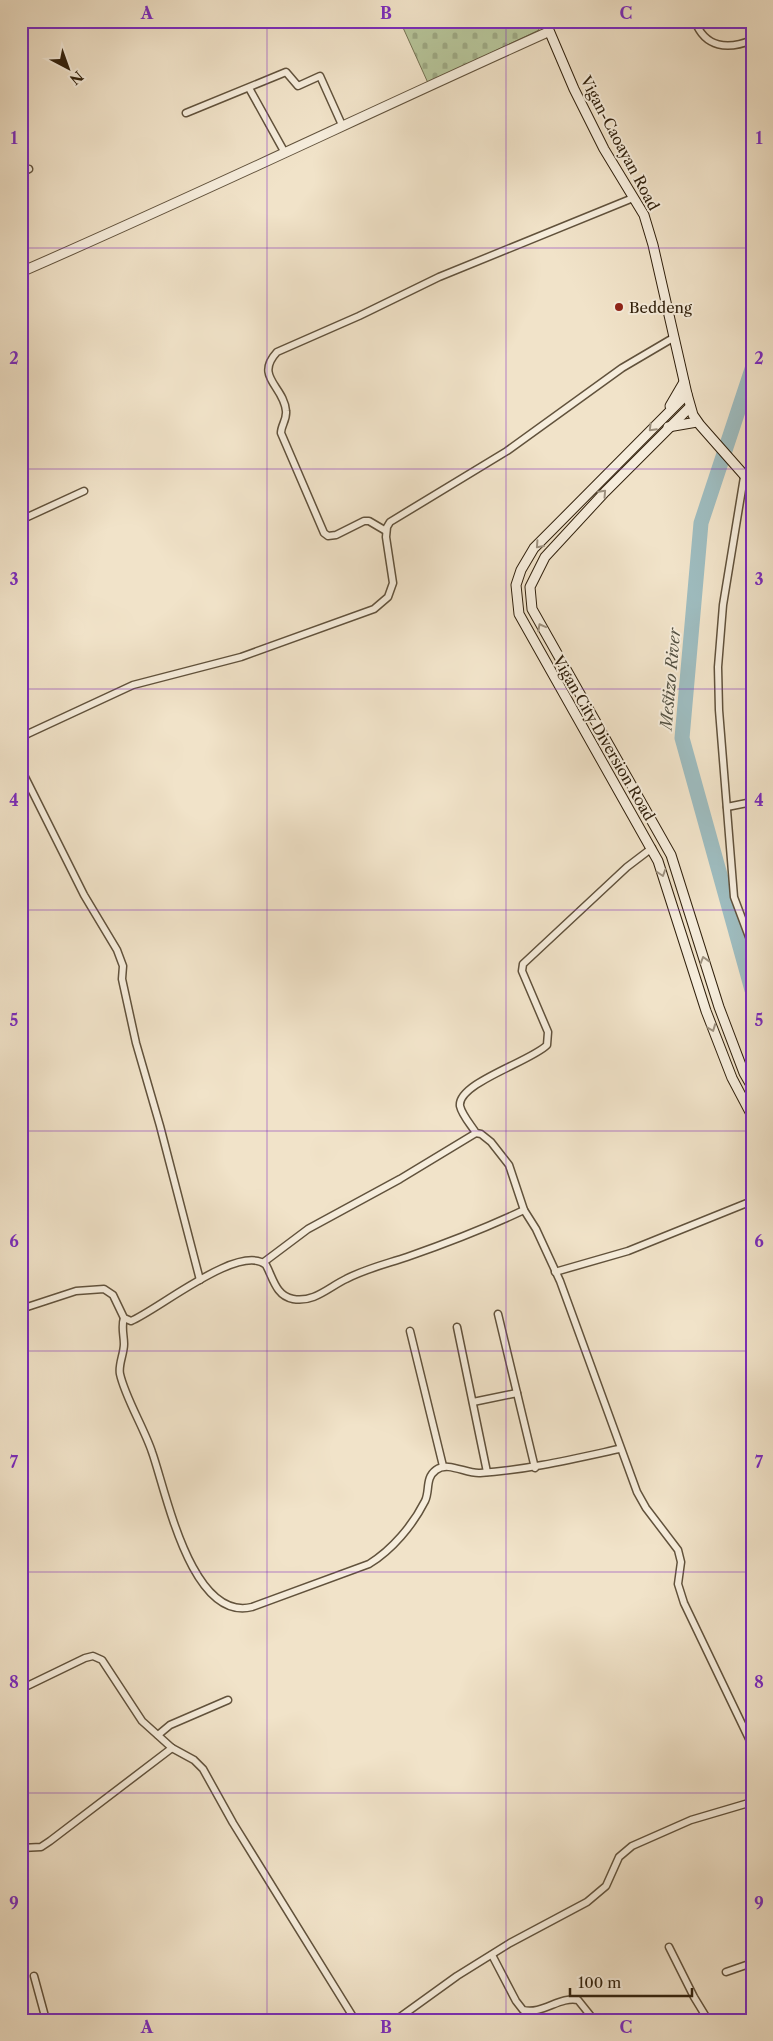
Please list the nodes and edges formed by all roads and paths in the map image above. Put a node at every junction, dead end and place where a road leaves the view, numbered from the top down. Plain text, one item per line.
1 (695, 21) edge
2 (547, 24) edge
3 (752, 40) edge
4 (249, 88) junction
5 (186, 113) dead end
6 (342, 125) junction
7 (285, 153) junction
8 (29, 169) dead end
9 (21, 173) edge
10 (633, 198) junction
11 (21, 272) edge
12 (673, 338) junction
13 (684, 382) junction
14 (686, 394) junction
15 (690, 407) junction
16 (664, 416) junction
17 (698, 423) junction
18 (668, 427) junction
19 (741, 474) junction
20 (752, 484) edge
21 (84, 491) dead end
22 (21, 520) edge
23 (386, 531) junction
24 (590, 714) junction
25 (578, 720) junction
26 (21, 726) edge
27 (24, 736) edge
28 (21, 769) edge
29 (752, 802) edge
30 (727, 807) junction
31 (652, 848) junction
32 (752, 945) edge
33 (752, 1087) edge
34 (752, 1116) edge
35 (476, 1133) junction
36 (752, 1201) edge
37 (524, 1210) junction
38 (264, 1262) junction
39 (555, 1272) junction
40 (200, 1280) junction
41 (21, 1309) edge
42 (498, 1314) dead end
43 (124, 1318) junction
44 (457, 1326) dead end
45 (410, 1331) dead end
46 (517, 1393) junction
47 (473, 1402) junction
48 (620, 1450) junction
49 (443, 1466) junction
50 (534, 1468) junction
51 (487, 1472) junction
52 (21, 1689) edge
53 (228, 1700) dead end
54 (158, 1735) junction
55 (752, 1745) edge
56 (172, 1748) junction
57 (752, 1802) edge
58 (21, 1848) edge
59 (669, 1947) dead end
60 (492, 1955) junction
61 (752, 1964) edge
62 (726, 1972) dead end
63 (34, 1976) dead end
64 (46, 2020) edge
65 (355, 2020) edge
66 (396, 2020) edge
67 (594, 2020) edge
68 (708, 2020) edge

1 - 3 street
2 - 6 main road
2 - 10 main road, Vigan-Caoayan Road
4 - 5 street
4 - 6 street
4 - 7 street
6 - 7 main road
7 - 11 main road
8 - 9 street
10 - 12 main road, Vigan-Caoayan Road
10 - 23 street
12 - 13 main road, Vigan-Caoayan Road
12 - 23 street
13 - 14 main road, Vigan-Caoayan Road
13 - 16 main road, Vigan City Diversion Road
14 - 15 main road, Vigan-Caoayan Road
14 - 16 main road, Vigan City Diversion Road
15 - 17 main road, Vigan-Caoayan Road
15 - 18 main road, Vigan City Diversion Road
16 -> 25 main road, Vigan City Diversion Road
17 - 18 main road
17 - 19 main road, Vigan-Caoayan Road
24 -> 18 main road, Vigan City Diversion Road
19 - 20 main road, Vigan-Caoayan Road
19 - 30 street
21 - 22 street
23 - 27 street
24 - 25 main road
33 -> 24 main road, Vigan City Diversion Road
25 - 31 main road, Vigan City Diversion Road
26 - 27 street
28 - 40 street
29 - 30 street
30 - 32 street
31 -> 34 main road, Vigan City Diversion Road
31 - 35 street
35 - 37 street
35 - 38 street
36 - 39 street
37 - 38 street
37 - 39 street
38 - 40 street
39 - 48 street
40 - 43 street
41 - 43 street
42 - 46 street
43 - 49 street
44 - 47 street
45 - 49 street
46 - 47 street
46 - 50 street
47 - 51 street
48 - 50 street
48 - 55 street
49 - 51 street
50 - 51 street
52 - 54 street
53 - 54 street
54 - 56 street
56 - 58 street
56 - 65 street
57 - 60 street
59 - 68 street
60 - 66 street
60 - 67 street
61 - 62 street
63 - 64 street

